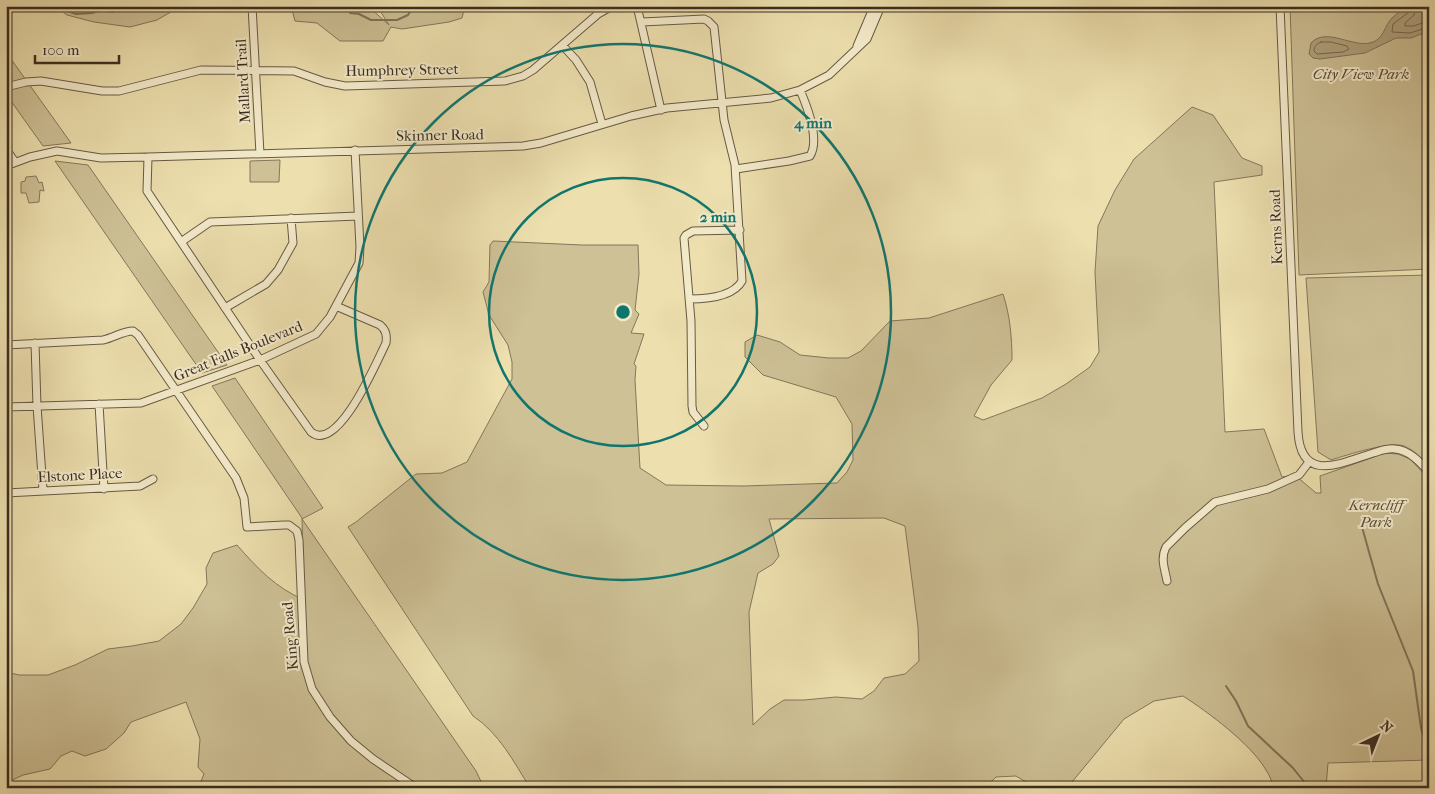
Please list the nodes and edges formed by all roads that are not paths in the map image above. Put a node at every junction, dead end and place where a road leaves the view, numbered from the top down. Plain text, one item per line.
1 (252, 6) edge
2 (612, 6) edge
3 (637, 6) edge
4 (874, 6) edge
5 (881, 6) edge
6 (1280, 6) edge
7 (642, 22) junction
8 (563, 46) junction
9 (856, 49) junction
10 (255, 70) junction
11 (6, 87) edge
12 (800, 90) junction
13 (722, 103) junction
14 (661, 110) junction
15 (602, 124) junction
16 (6, 149) edge
17 (355, 150) junction
18 (260, 154) junction
19 (148, 157) junction
20 (15, 162) junction
21 (6, 166) edge
22 (736, 169) junction
23 (358, 216) junction
24 (291, 218) junction
25 (740, 230) junction
26 (181, 242) junction
27 (690, 299) junction
28 (336, 306) junction
29 (226, 308) junction
30 (35, 343) junction
31 (6, 345) edge
32 (260, 360) junction
33 (176, 391) junction
34 (99, 404) junction
35 (37, 406) junction
36 (6, 407) edge
37 (704, 426) dead end
38 (1307, 465) junction
39 (1429, 472) edge
40 (153, 480) dead end
41 (104, 489) junction
42 (43, 490) junction
43 (6, 493) edge
44 (1167, 582) dead end
45 (416, 788) edge

1 - 10 street, Mallard Trail
2 - 8 street, Humphrey Street
3 - 7 street
4 - 9 street, Skinner Road
5 - 9 street, Skinner Road
6 - 38 street, Kerns Road
7 - 13 street
7 - 14 street
8 - 10 street, Humphrey Street
8 - 15 street
9 - 12 street, Skinner Road
10 - 11 street, Humphrey Street
10 - 18 street, Mallard Trail
12 - 13 street, Skinner Road
12 - 22 street
13 - 14 street, Skinner Road
13 - 22 street
14 - 15 street, Skinner Road
15 - 17 street, Skinner Road
16 - 20 street
17 - 18 street, Skinner Road
17 - 23 street, Great Falls Boulevard
18 - 19 street, Skinner Road
19 - 20 street, Skinner Road
19 - 26 street
20 - 21 street, Skinner Road
22 - 25 street
23 - 24 street
23 - 28 street, Great Falls Boulevard
24 - 26 street
24 - 29 street
25 - 27 street
25 - 27 street
26 - 29 street
27 - 37 street
28 - 32 street, Great Falls Boulevard
28 - 32 street
29 - 32 street
30 - 31 street
30 - 33 street
30 - 35 street
32 - 33 street, Great Falls Boulevard
33 - 34 street, Great Falls Boulevard
33 - 45 street, King Road
34 - 35 street, Great Falls Boulevard
34 - 41 street
35 - 36 street, Great Falls Boulevard
35 - 42 street
38 - 39 street
38 - 44 street
40 - 41 street, Elstone Place
41 - 42 street, Elstone Place
42 - 43 street, Elstone Place

